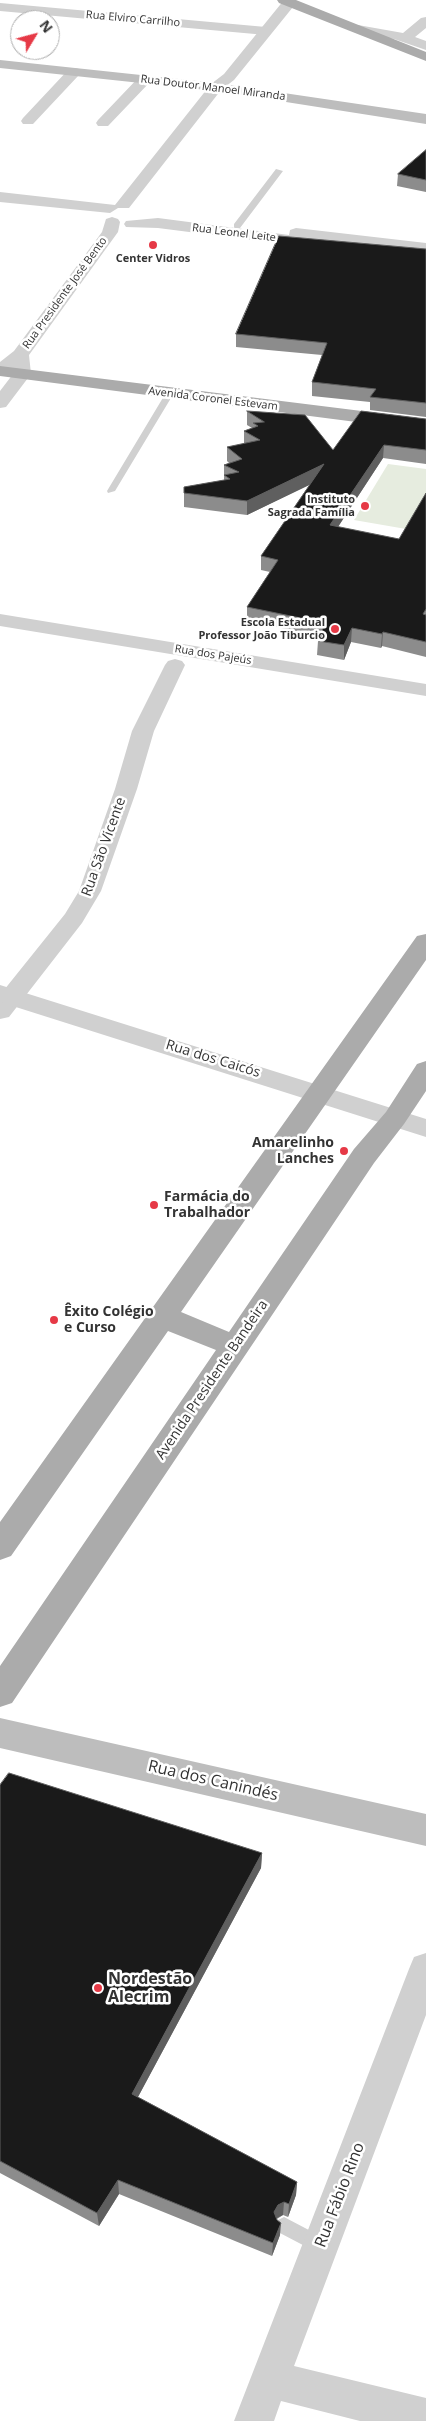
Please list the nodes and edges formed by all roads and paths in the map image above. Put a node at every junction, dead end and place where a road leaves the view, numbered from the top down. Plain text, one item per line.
1 (287, 1) edge
2 (0, 7) edge
3 (426, 21) edge
4 (358, 29) junction
5 (266, 31) junction
6 (405, 38) junction
7 (426, 46) edge
8 (426, 56) edge
9 (0, 64) edge
10 (74, 72) junction
11 (145, 79) junction
12 (232, 83) junction
13 (216, 87) junction
14 (426, 119) edge
15 (28, 121) dead end
16 (103, 123) dead end
17 (279, 171) dead end
18 (0, 197) edge
19 (0, 204) edge
20 (146, 209) junction
21 (117, 219) junction
22 (237, 226) junction
23 (364, 245) junction
24 (426, 248) edge
25 (426, 256) edge
26 (20, 355) junction
27 (0, 371) edge
28 (22, 374) junction
29 (170, 393) junction
30 (0, 402) edge
31 (426, 425) edge
32 (111, 491) dead end
33 (0, 620) edge
34 (0, 637) edge
35 (175, 665) junction
36 (426, 690) edge
37 (426, 705) edge
38 (426, 942) edge
39 (4, 1000) edge
40 (426, 1070) edge
41 (321, 1092) junction
42 (395, 1118) junction
43 (426, 1128) edge
44 (163, 1317) junction
45 (235, 1346) junction
46 (0, 1547) edge
47 (0, 1693) edge
48 (0, 1732) edge
49 (426, 1830) edge
50 (426, 1969) edge
51 (284, 2226) dead end
52 (321, 2245) junction
53 (270, 2379) junction
54 (426, 2418) edge
55 (254, 2421) edge

1 - 4 main road
1 - 5 street
2 - 5 street, Rua Elviro Carrilho
3 - 6 street
4 - 6 street
4 - 8 main road
5 - 12 street
6 - 7 street
9 - 10 main road, Rua Doutor Manoel Miranda
10 - 11 main road, Rua Doutor Manoel Miranda
10 - 15 street
11 - 13 main road, Rua Doutor Manoel Miranda
11 - 16 street
12 - 13 main road, Rua Doutor Manoel Miranda
12 - 14 main road, Rua Doutor Manoel Miranda
12 - 20 street
13 - 21 street, Rua Presidente José Bento
17 - 22 lane
18 - 21 street
19 - 21 street
20 - 21 street
20 - 22 street, Rua Leonel Leite
21 - 23 street, Rua Leonel Leite
21 - 26 street, Rua Presidente José Bento
22 - 23 street, Rua Leonel Leite
23 - 24 street, Rua Leonel Leite
23 - 25 street, Rua Leonel Leite
26 - 27 street, Rua Presidente José Bento
26 - 28 street, Rua Presidente José Bento
27 - 28 main road, Avenida Coronel Estevam
28 - 29 main road, Avenida Coronel Estevam
28 - 30 street
29 - 31 main road, Avenida Coronel Estevam
29 - 32 lane
33 - 36 street, Rua dos Pajeús
34 - 35 street, Rua dos Pajeús
35 - 37 street, Rua dos Pajeús
35 - 39 street, Rua São Vicente
38 - 41 main road
39 - 41 street, Rua dos Caicós
40 - 42 main road, Avenida Presidente Bandeira
41 - 42 street, Rua dos Caicós
41 - 44 main road
42 - 43 street, Rua dos Caicós
42 - 45 main road, Avenida Presidente Bandeira
44 - 45 main road
44 - 46 main road
45 - 47 main road, Avenida Presidente Bandeira
48 - 49 main road, Rua dos Canindés
50 - 52 street, Rua Fábio Rino
51 - 52 lane
52 - 53 street, Rua Fábio Rino
53 - 54 street
53 - 55 street, Rua Fábio Rino

